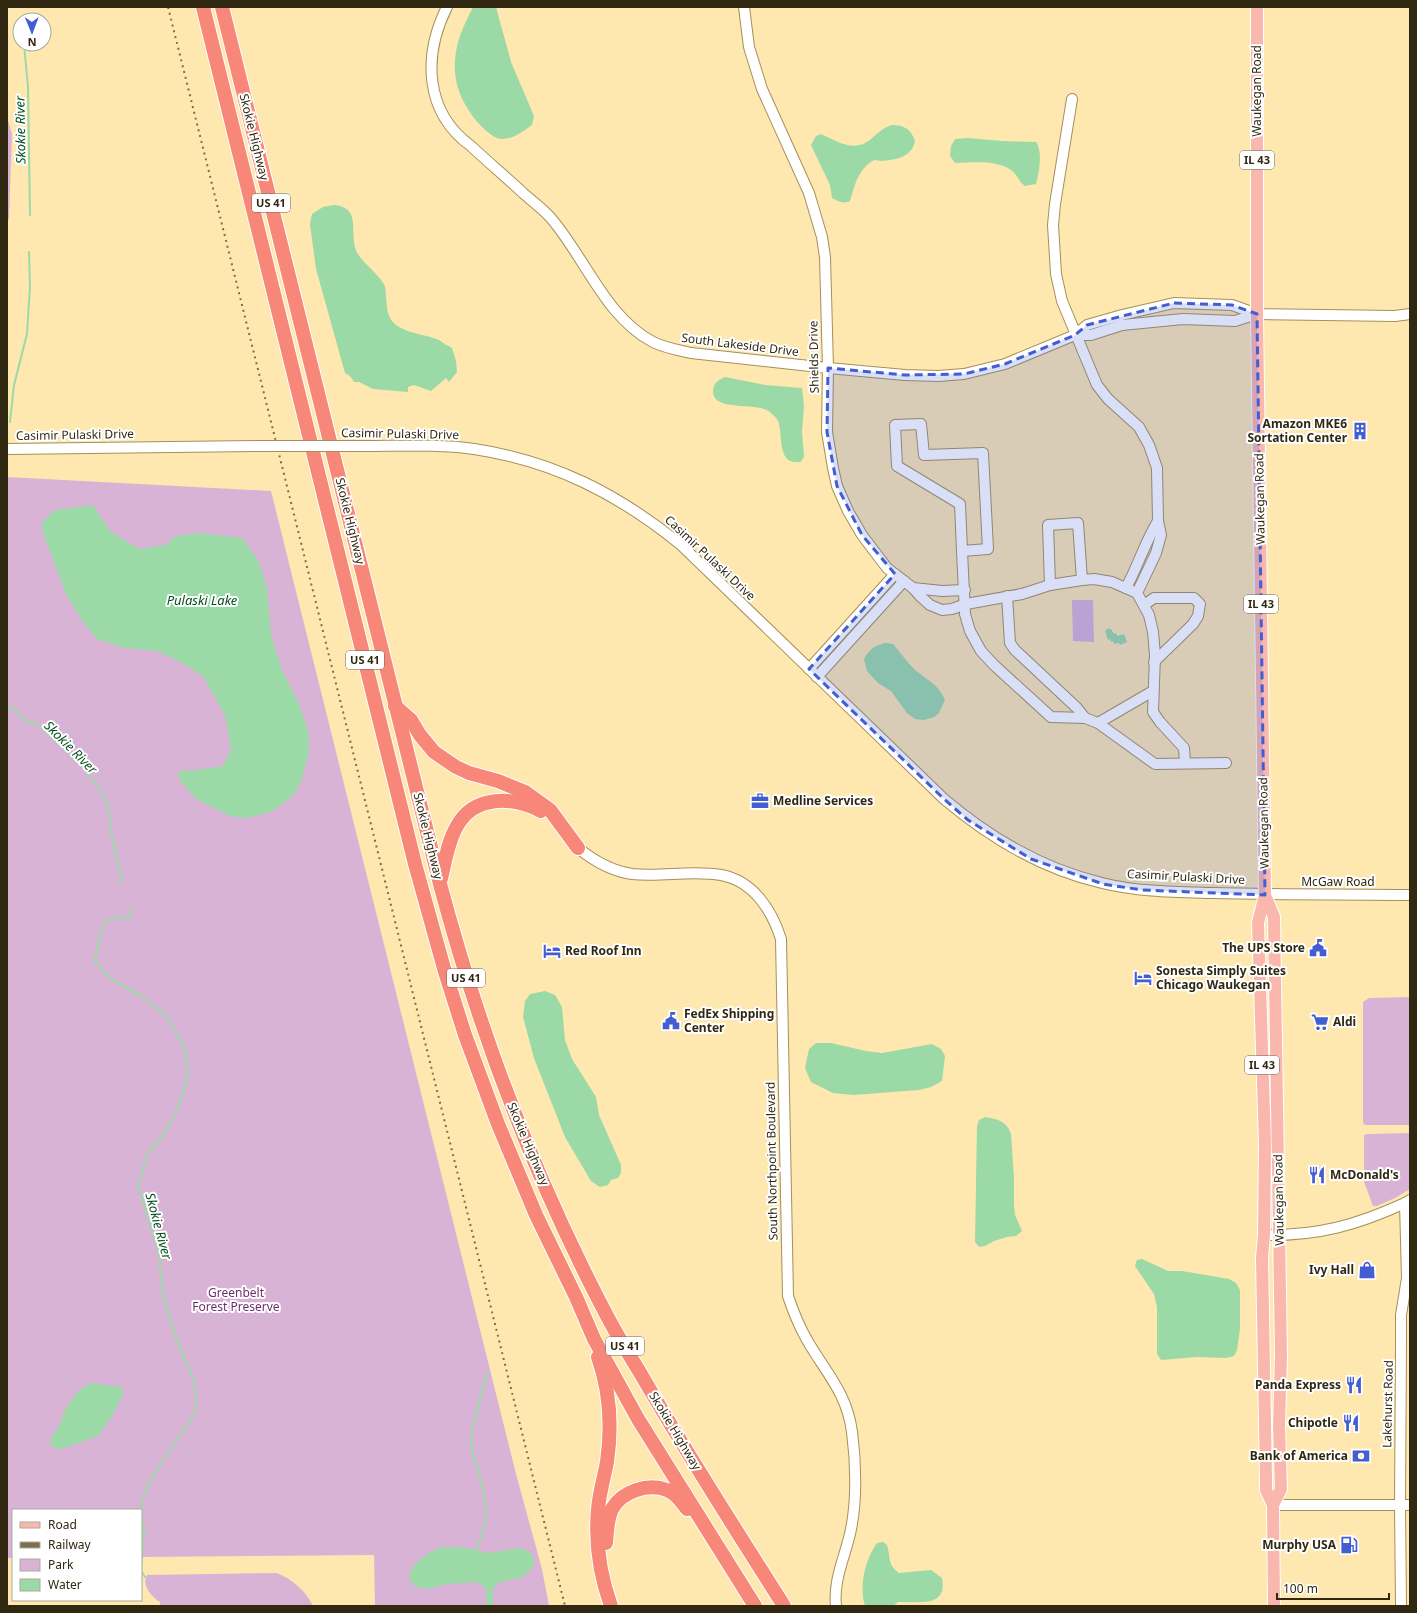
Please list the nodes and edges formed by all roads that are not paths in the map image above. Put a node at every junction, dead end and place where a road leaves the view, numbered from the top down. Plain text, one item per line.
1 (203, 7) edge
2 (222, 7) edge
3 (447, 7) edge
4 (744, 7) edge
5 (1257, 7) edge
6 (1072, 98) dead end
7 (1257, 314) junction
8 (1410, 314) edge
9 (1075, 335) junction
10 (828, 368) junction
11 (7, 449) edge
12 (1158, 521) junction
13 (1147, 542) junction
14 (1158, 546) junction
15 (962, 551) junction
16 (895, 574) junction
17 (1082, 580) junction
18 (904, 581) junction
19 (1050, 585) junction
20 (913, 588) junction
21 (1126, 588) junction
22 (965, 590) junction
23 (1136, 593) junction
24 (1007, 596) junction
25 (966, 604) junction
26 (1144, 605) junction
27 (1154, 662) junction
28 (809, 669) junction
29 (817, 677) junction
30 (1153, 691) junction
31 (396, 706) junction
32 (1085, 718) junction
33 (1098, 723) junction
34 (1185, 763) junction
35 (1226, 763) dead end
36 (578, 848) junction
37 (440, 884) junction
38 (1266, 895) junction
39 (1410, 895) edge
40 (1408, 1201) edge
41 (1264, 1235) junction
42 (1279, 1236) junction
43 (576, 1296) junction
44 (1273, 1505) junction
45 (1405, 1505) edge
46 (734, 1572) junction
47 (611, 1606) edge
48 (617, 1606) edge
49 (755, 1606) edge
50 (784, 1606) edge
51 (836, 1606) edge
52 (1274, 1606) edge
53 (1401, 1606) edge

1 - 43 highway, Skokie Highway / US 41
2 - 31 highway, Skokie Highway / US 41
3 - 10 street, South Lakeside Drive
4 - 10 street, Shields Drive
5 - 7 main road, Waukegan Road / IL 43
6 - 9 street
7 - 8 street
7 - 9 street, South Lakeside Drive
7 - 9 street, South Lakeside Drive
7 - 38 main road, Waukegan Road / IL 43
9 - 10 street, South Lakeside Drive
9 - 12 street
10 - 16 street, Shields Drive
11 - 28 street, Casimir Pulaski Drive, bridge
12 - 13 street
12 - 14 street
13 - 14 street
13 - 21 street
14 - 23 street
15 - 15 street
15 - 22 street
16 - 18 street, Shields Drive
16 - 28 street
17 - 19 street, Shields Drive
17 - 19 street
17 - 21 street, Shields Drive
18 - 20 street, Shields Drive
18 - 29 street
19 - 24 street, Shields Drive
20 - 22 street
20 - 25 street, Shields Drive
21 - 23 street, Shields Drive
22 - 25 street
23 - 26 street
24 - 25 street, Shields Drive
24 - 32 street
25 - 32 street
26 - 27 street
26 - 27 street
27 - 30 street
28 - 29 street, Casimir Pulaski Drive
29 - 38 street, Casimir Pulaski Drive
30 - 33 street
30 - 34 street
31 - 36 highway
31 - 37 highway, Skokie Highway / US 41
32 - 33 street
33 - 34 street
34 - 35 street
36 - 37 highway
36 - 51 street, South Northpoint Boulevard
37 - 50 highway, Skokie Highway / US 41
38 - 39 street, McGaw Road
38 - 41 main road, Waukegan Road / IL 43
38 - 42 main road, Waukegan Road / IL 43
40 - 42 street, Lakehurst Road
40 - 45 street, Lakehurst Road
41 - 42 street, Lakehurst Road
41 - 44 main road, Waukegan Road / IL 43
42 - 44 main road, Waukegan Road / IL 43
43 - 46 highway, Skokie Highway / US 41
43 - 47 highway
44 - 45 street
44 - 52 main road, Waukegan Road / IL 43
45 - 53 street, Lakehurst Road
46 - 48 highway
46 - 49 highway, Skokie Highway / US 41

